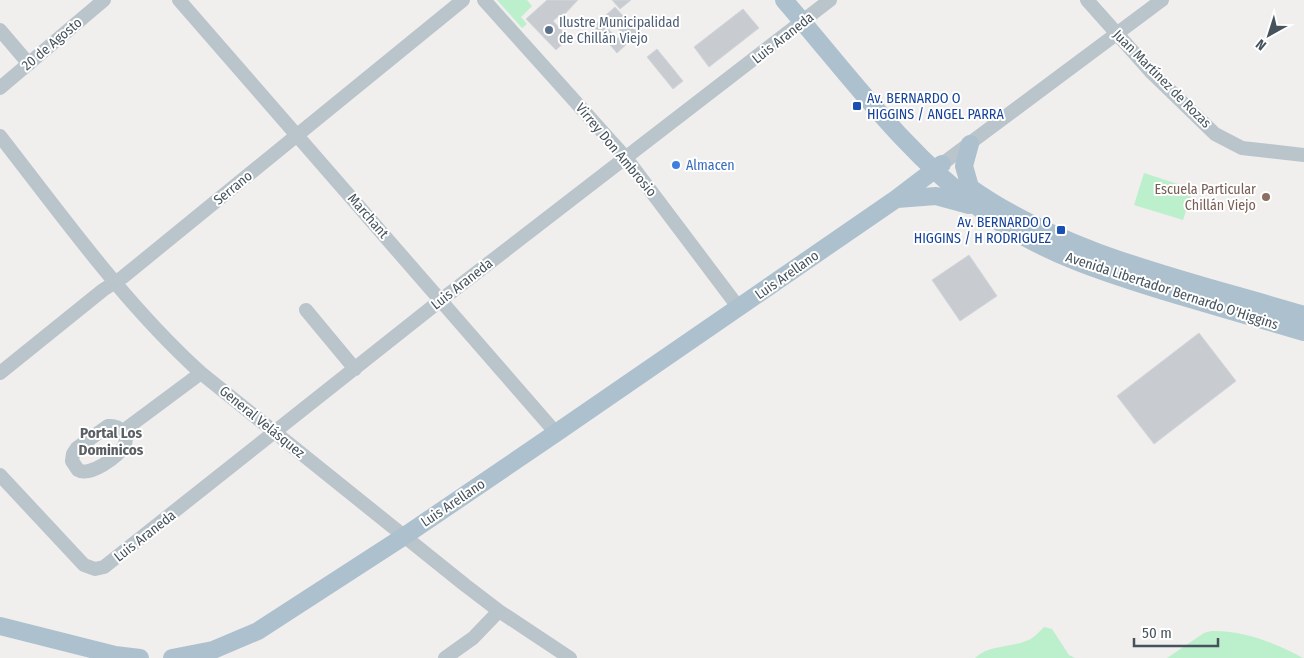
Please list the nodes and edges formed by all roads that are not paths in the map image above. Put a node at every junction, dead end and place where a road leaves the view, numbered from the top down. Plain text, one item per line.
1 (104, 0) edge
2 (179, 0) edge
3 (463, 0) edge
4 (484, 0) edge
5 (784, 0) edge
6 (830, 0) edge
7 (1087, 0) edge
8 (1162, 0) edge
9 (804, 22) junction
10 (0, 30) edge
11 (1117, 35) junction
12 (29, 64) junction
13 (0, 88) edge
14 (297, 135) junction
15 (0, 136) edge
16 (970, 144) junction
17 (1304, 155) edge
18 (626, 158) junction
19 (938, 167) junction
20 (970, 187) junction
21 (896, 199) junction
22 (983, 211) junction
23 (114, 283) junction
24 (441, 300) junction
25 (739, 308) junction
26 (306, 310) dead end
27 (1304, 315) edge
28 (1304, 332) edge
29 (355, 370) junction
30 (0, 373) edge
31 (201, 373) junction
32 (123, 432) dead end
33 (276, 433) junction
34 (556, 433) junction
35 (0, 475) edge
36 (403, 537) junction
37 (499, 611) junction
38 (0, 626) edge
39 (140, 658) edge
40 (172, 658) edge
41 (445, 658) edge
42 (570, 658) edge

1 - 12 street, 20 de Agosto
2 - 14 street, Marchant
3 - 14 street, Serrano
4 - 18 street, Virrey Don Ambrosio
5 - 9 main road, Avenida Libertador Bernardo O'Higgins
6 - 9 street, Luis Araneda
7 - 11 street, Juan Martínez de Rozas
8 - 11 street, Luis Arellano
9 - 18 street, Luis Araneda
9 - 19 main road, Avenida Libertador Bernardo O'Higgins
10 - 12 street
11 - 16 street, Luis Arellano
11 - 17 street, Juan Martínez de Rozas
12 - 13 street, 20 de Agosto
14 - 23 street, Serrano
14 - 24 street, Marchant
15 - 23 street, General Velásquez
16 - 19 street, Luis Arellano
16 - 20 main road
18 - 24 street, Luis Araneda
18 - 25 street, Virrey Don Ambrosio
19 - 20 main road, Avenida Libertador Bernardo O'Higgins
19 - 21 main road, Luis Arellano
19 - 22 main road, Avenida Libertador Bernardo O'Higgins
20 - 27 main road, Avenida Libertador Bernardo O'Higgins
21 - 22 main road
21 - 25 main road, Luis Arellano
22 - 28 main road, Avenida Libertador Bernardo O'Higgins
23 - 30 street, Serrano
23 - 31 street, General Velásquez
24 - 29 street, Luis Araneda
24 - 34 street, Marchant
25 - 34 main road, Luis Arellano
26 - 29 street
29 - 33 street, Luis Araneda
31 - 32 street
31 - 33 street, General Velásquez
33 - 35 street, Luis Araneda
33 - 36 street, General Velásquez
34 - 36 main road, Luis Arellano
36 - 37 street, General Velásquez
36 - 40 main road, Luis Arellano
37 - 41 street
37 - 42 street, General Velásquez
38 - 39 main road

